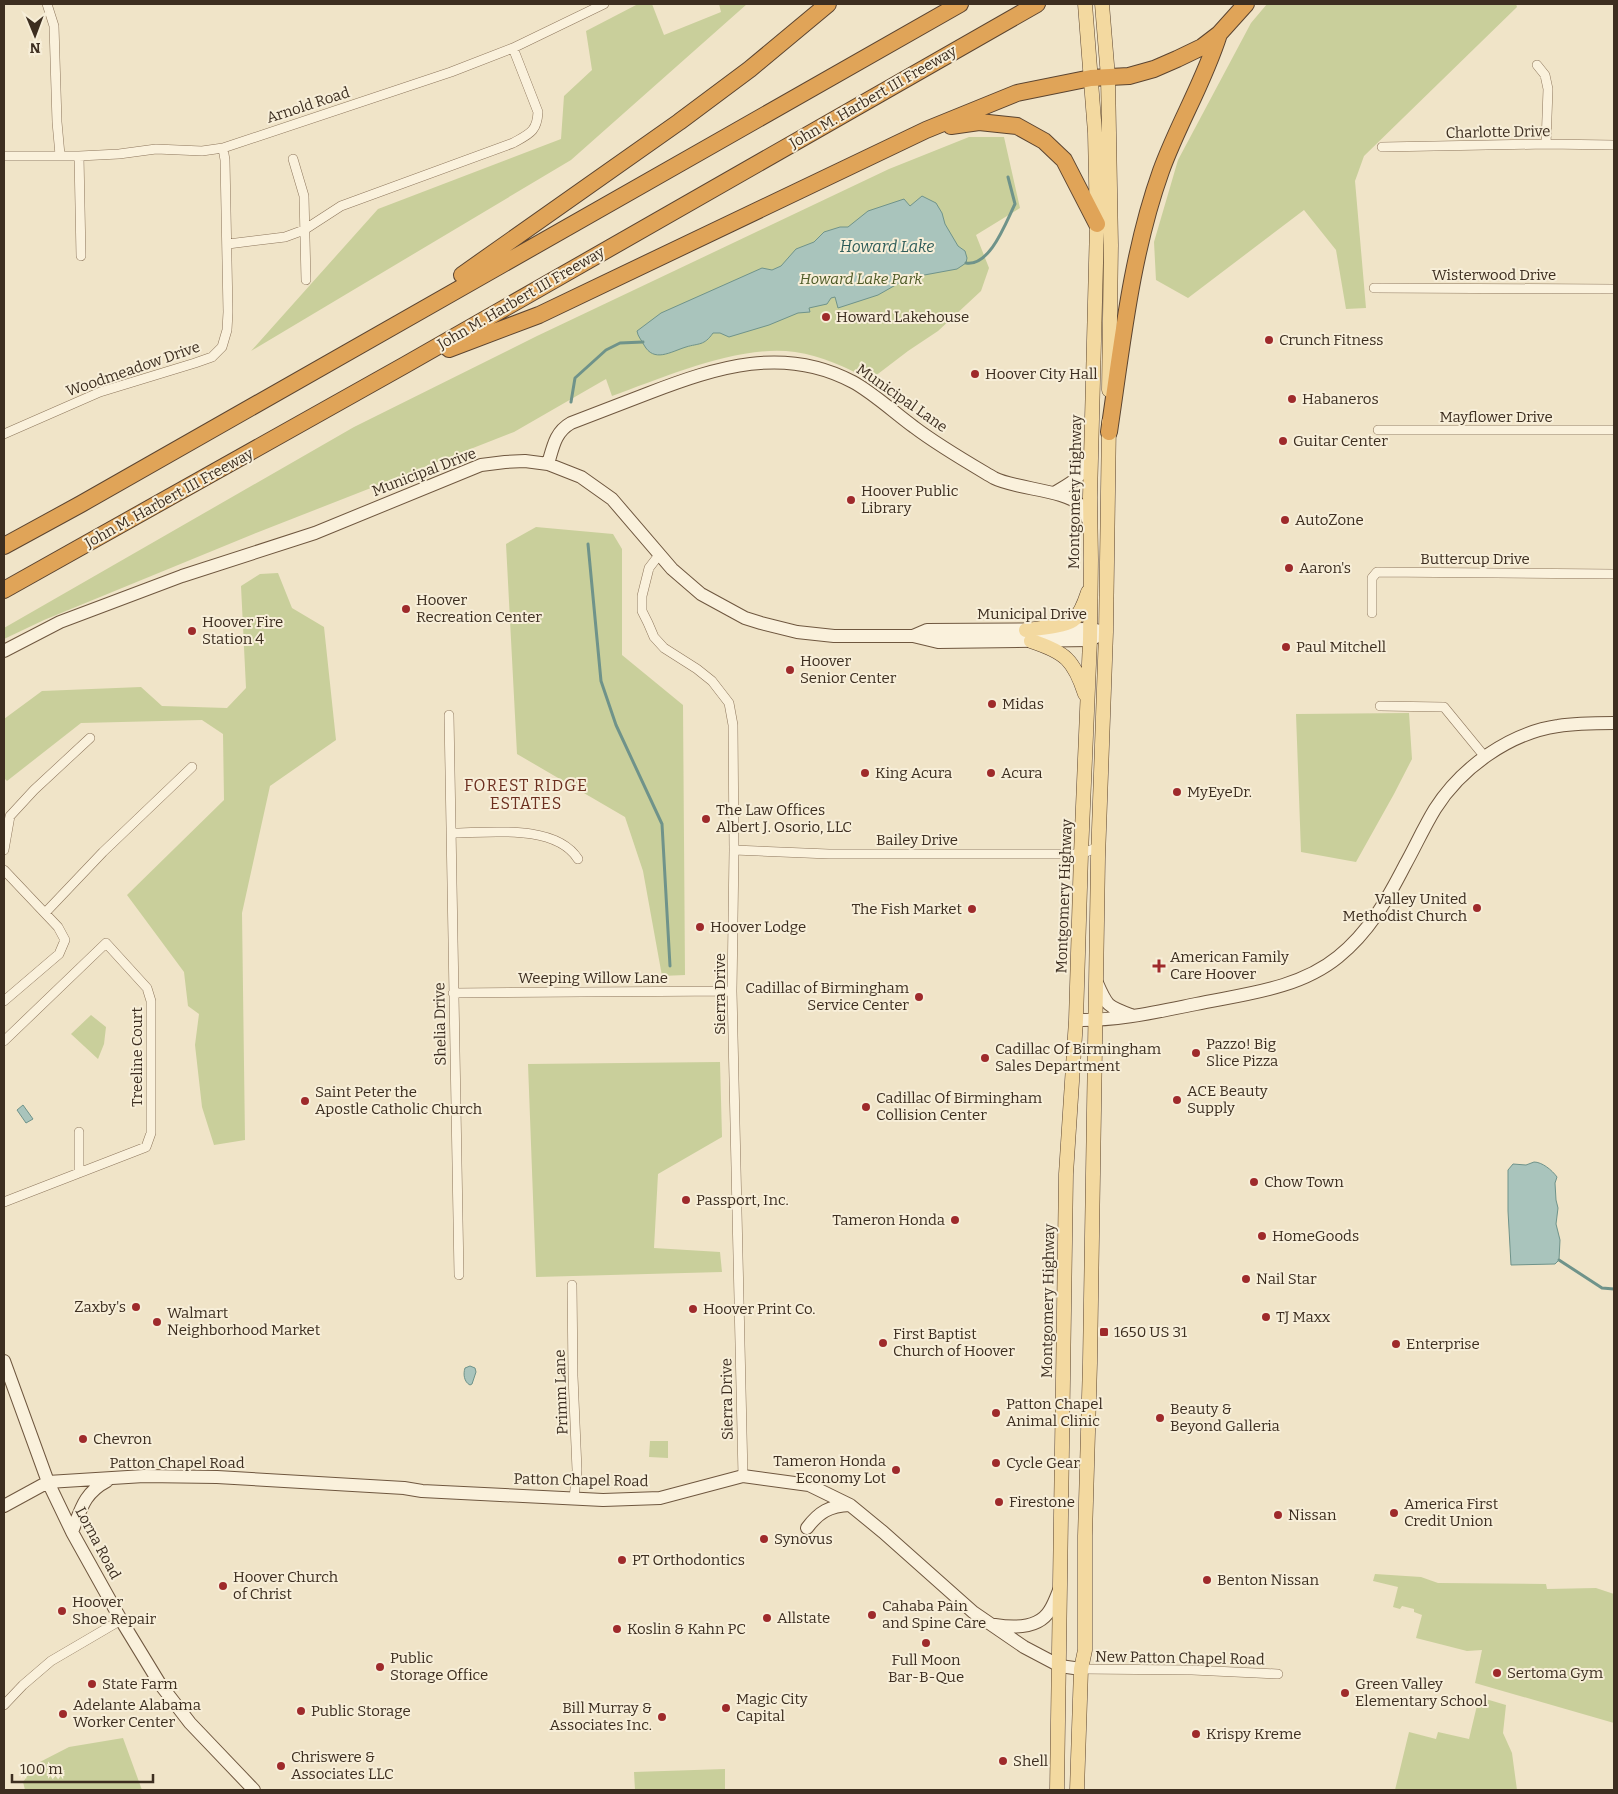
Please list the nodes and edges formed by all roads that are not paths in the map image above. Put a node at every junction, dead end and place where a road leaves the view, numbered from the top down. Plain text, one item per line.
1 (47, 4) edge
2 (604, 4) edge
3 (828, 4) edge
4 (960, 4) edge
5 (1037, 4) edge
6 (1085, 4) edge
7 (1102, 4) edge
8 (1246, 4) edge
9 (1220, 34) junction
10 (513, 48) junction
11 (1536, 66) dead end
12 (1108, 77) junction
13 (1091, 78) junction
14 (926, 130) junction
15 (1546, 144) junction
16 (1614, 145) edge
17 (1382, 147) dead end
18 (222, 148) junction
19 (60, 155) junction
20 (4, 156) edge
21 (79, 156) junction
22 (293, 159) dead end
23 (1097, 224) junction
24 (304, 230) junction
25 (228, 244) junction
26 (81, 256) dead end
27 (306, 280) dead end
28 (1374, 288) dead end
29 (1614, 289) edge
30 (385, 330) junction
31 (404, 365) junction
32 (1378, 430) dead end
33 (1614, 430) edge
34 (1109, 432) junction
35 (4, 434) edge
36 (1091, 458) junction
37 (548, 464) junction
38 (1054, 493) junction
39 (1090, 525) junction
40 (4, 546) edge
41 (659, 554) junction
42 (1614, 574) edge
43 (1091, 587) junction
44 (4, 590) edge
45 (1372, 612) dead end
46 (1106, 632) junction
47 (1028, 635) junction
48 (1090, 635) junction
49 (4, 651) edge
50 (1088, 701) junction
51 (1380, 706) dead end
52 (449, 714) dead end
53 (1614, 723) edge
54 (90, 738) dead end
55 (1485, 757) junction
56 (192, 767) dead end
57 (450, 833) junction
58 (1098, 847) junction
59 (4, 850) edge
60 (734, 850) junction
61 (1081, 854) junction
62 (578, 859) dead end
63 (4, 870) edge
64 (45, 913) junction
65 (1097, 982) junction
66 (732, 991) junction
67 (453, 993) junction
68 (4, 1001) edge
69 (1133, 1016) junction
70 (1076, 1020) junction
71 (1096, 1021) junction
72 (4, 1041) edge
73 (79, 1132) dead end
74 (79, 1173) junction
75 (4, 1202) edge
76 (459, 1275) dead end
77 (572, 1285) dead end
78 (4, 1361) edge
79 (743, 1476) junction
80 (113, 1478) junction
81 (48, 1482) junction
82 (574, 1498) junction
83 (850, 1505) junction
84 (4, 1506) edge
85 (807, 1528) dead end
86 (72, 1532) junction
87 (1061, 1586) junction
88 (121, 1620) junction
89 (992, 1625) junction
90 (1060, 1666) junction
91 (1081, 1669) junction
92 (1278, 1674) dead end
93 (4, 1705) edge
94 (254, 1790) edge
95 (1057, 1790) edge
96 (1077, 1790) edge

1 - 19 street
2 - 10 street, Arnold Road
3 - 30 highway
4 - 30 highway
5 - 31 highway, John M. Harbert III Freeway
6 - 13 main road, Montgomery Highway
7 - 12 main road
8 - 9 highway
9 - 12 highway
9 - 34 highway
10 - 18 street, Arnold Road
10 - 24 street
11 - 15 street
12 - 13 highway
12 - 34 main road
13 - 14 highway
13 - 23 main road, Montgomery Highway
14 - 23 highway
14 - 31 highway
15 - 16 street, Charlotte Drive
15 - 17 street, Charlotte Drive
18 - 21 street, Arnold Road
18 - 25 street, Woodmeadow Drive
19 - 20 street, Arnold Road
19 - 21 street, Arnold Road
21 - 26 street
22 - 24 street
23 - 36 main road, Montgomery Highway
24 - 25 street
24 - 27 street
25 - 35 street, Woodmeadow Drive
28 - 29 street, Wisterwood Drive
30 - 40 highway
31 - 44 highway, John M. Harbert III Freeway
32 - 33 street, Mayflower Drive
34 - 46 main road
36 - 38 street
36 - 39 main road, Montgomery Highway
37 - 38 street, Municipal Lane
37 - 41 street, Municipal Drive
37 - 49 street, Municipal Drive
38 - 39 street, Municipal Lane
39 - 43 main road, Montgomery Highway
41 - 47 street, Municipal Drive
41 - 60 street, Sierra Drive
42 - 45 street, Buttercup Drive
43 - 47 main road
43 - 48 main road, Montgomery Highway
46 - 48 street, Municipal Drive
46 - 58 main road
47 - 48 street, Municipal Drive
47 - 50 main road
48 - 50 main road, Montgomery Highway
50 - 61 main road, Montgomery Highway
51 - 55 street
52 - 57 street, Shelia Drive
53 - 55 street
54 - 59 street
55 - 69 street
56 - 64 street
57 - 62 street
57 - 67 street, Shelia Drive
58 - 61 street, Bailey Drive
58 - 65 main road
60 - 61 street, Bailey Drive
60 - 66 street, Sierra Drive
61 - 70 main road, Montgomery Highway
63 - 64 street
64 - 68 street
65 - 69 street
65 - 71 main road
66 - 67 street, Weeping Willow Lane
66 - 79 street, Sierra Drive
67 - 76 street, Shelia Drive
69 - 71 street
70 - 71 street
70 - 87 main road, Montgomery Highway
71 - 91 main road
72 - 74 street, Treeline Court
73 - 74 street
74 - 75 street, Treeline Court
77 - 82 street, Primm Lane
78 - 81 street, Lorna Road
79 - 82 street, Patton Chapel Road
79 - 83 street, Patton Chapel Road
80 - 81 street, Patton Chapel Road
80 - 82 street, Patton Chapel Road
80 - 86 street
81 - 84 street
81 - 86 street, Lorna Road
83 - 85 street
83 - 89 street, Patton Chapel Road
86 - 88 street, Lorna Road
87 - 89 street
87 - 90 main road, Montgomery Highway
88 - 93 street
88 - 94 street, Lorna Road
89 - 90 street, Patton Chapel Road
90 - 91 street, Patton Chapel Road
90 - 95 main road, Montgomery Highway
91 - 92 street, New Patton Chapel Road
91 - 96 main road

